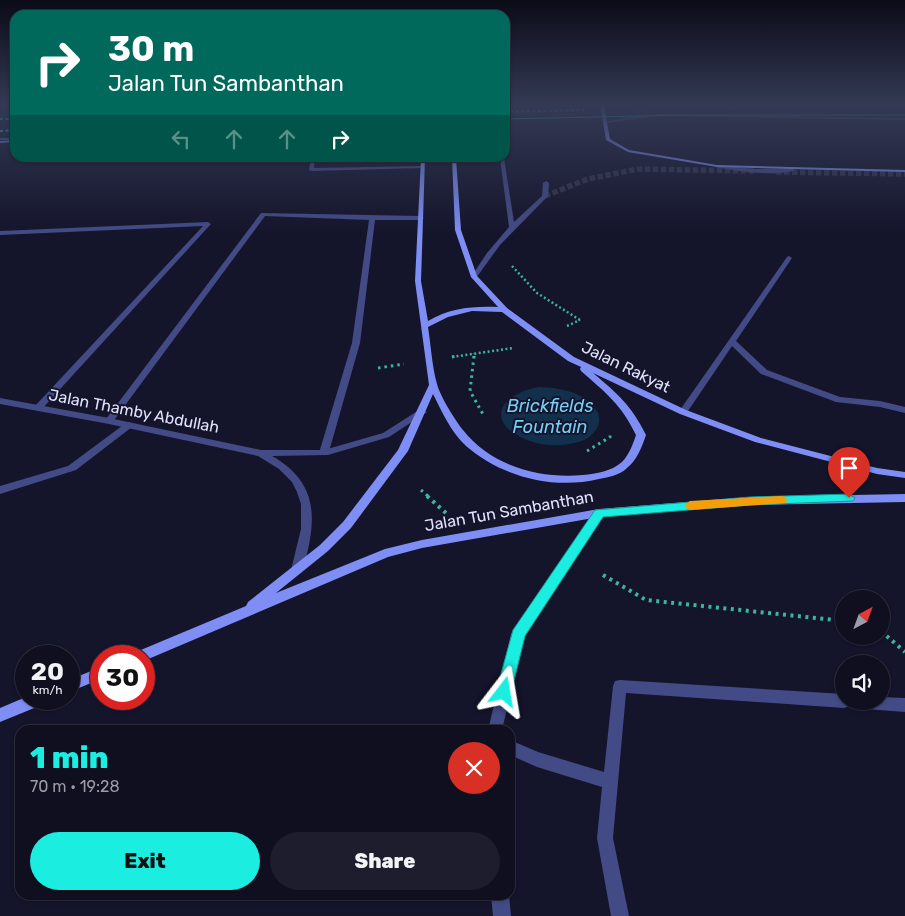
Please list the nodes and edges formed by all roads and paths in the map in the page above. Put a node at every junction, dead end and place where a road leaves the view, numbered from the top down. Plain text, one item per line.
1 (622, 148) edge
2 (312, 162) edge
3 (423, 162) edge
4 (454, 162) edge
5 (503, 162) edge
6 (718, 166) joint
7 (423, 167) junction
8 (794, 170) joint
9 (905, 171) edge
10 (546, 183) tunnel mouth
11 (372, 218) junction
12 (421, 218) junction
13 (512, 227) junction
14 (0, 233) edge
15 (789, 258) dead end
16 (510, 264) dead end
17 (474, 277) junction
18 (504, 310) junction
19 (425, 326) junction
20 (540, 337) junction
21 (732, 341) junction
22 (474, 353) junction
23 (571, 359) junction
24 (429, 360) junction
25 (378, 368) dead end
26 (433, 385) junction
27 (0, 401) edge
28 (38, 408) junction
29 (905, 410) edge
30 (422, 412) junction
31 (683, 412) junction
32 (109, 421) junction
33 (488, 423) dead end
34 (129, 425) junction
35 (611, 429) dead end
36 (580, 452) dead end
37 (261, 453) junction
38 (324, 453) junction
39 (905, 475) edge
40 (0, 490) edge
41 (421, 490) dead end
42 (905, 498) edge
43 (599, 513) junction
44 (448, 515) dead end
45 (298, 570) junction
46 (603, 575) dead end
47 (241, 615) junction
48 (835, 620) edge
49 (890, 639) edge
50 (155, 650) edge
51 (905, 652) edge
52 (835, 700) edge
53 (890, 704) edge
54 (905, 705) edge
55 (15, 709) edge
56 (0, 715) edge
57 (496, 725) edge
58 (515, 748) edge
59 (611, 782) junction
60 (500, 900) edge
61 (502, 916) edge
62 (620, 916) edge

1 - 6 main road
2 - 7 street
3 - 7 main road
4 - 17 main road, Jalan Rakyat
5 - 13 street
6 - 8 street
7 - 12 main road
8 - 9 main road
10 - 13 street
11 - 12 street
11 - 32 street
11 - 38 street
12 - 19 main road
13 - 17 street
14 - 28 street
15 - 21 street
16 - 20 path
17 - 18 main road, Jalan Rakyat
18 - 19 main road
18 - 20 main road, Jalan Rakyat
19 - 24 main road
20 - 22 path
20 - 23 main road, Jalan Rakyat
21 - 29 street
21 - 31 street
22 - 24 path
22 - 33 path
23 - 26 main road
23 - 31 main road, Jalan Rakyat
24 - 25 path
24 - 26 main road
26 - 30 main road
27 - 28 street, Jalan Thamby Abdullah
28 - 32 street, Jalan Thamby Abdullah
30 - 38 street, Jalan Thamby Abdullah
30 - 45 main road
31 - 39 main road, Jalan Rakyat
32 - 34 street, Jalan Thamby Abdullah
34 - 37 street, Jalan Thamby Abdullah
34 - 40 street
35 - 36 path
37 - 38 street, Jalan Thamby Abdullah
37 - 45 street, Jalan Thamby Abdullah
41 - 44 path
42 - 43 main road, Jalan Tun Sambanthan
43 - 47 main road, Jalan Tun Sambanthan
43 - 57 street
45 - 47 main road
46 - 48 path
47 - 50 main road, Jalan Tun Sambanthan
49 - 51 path
52 - 59 street
53 - 54 street
55 - 56 main road
58 - 59 street
59 - 62 street
60 - 61 street

